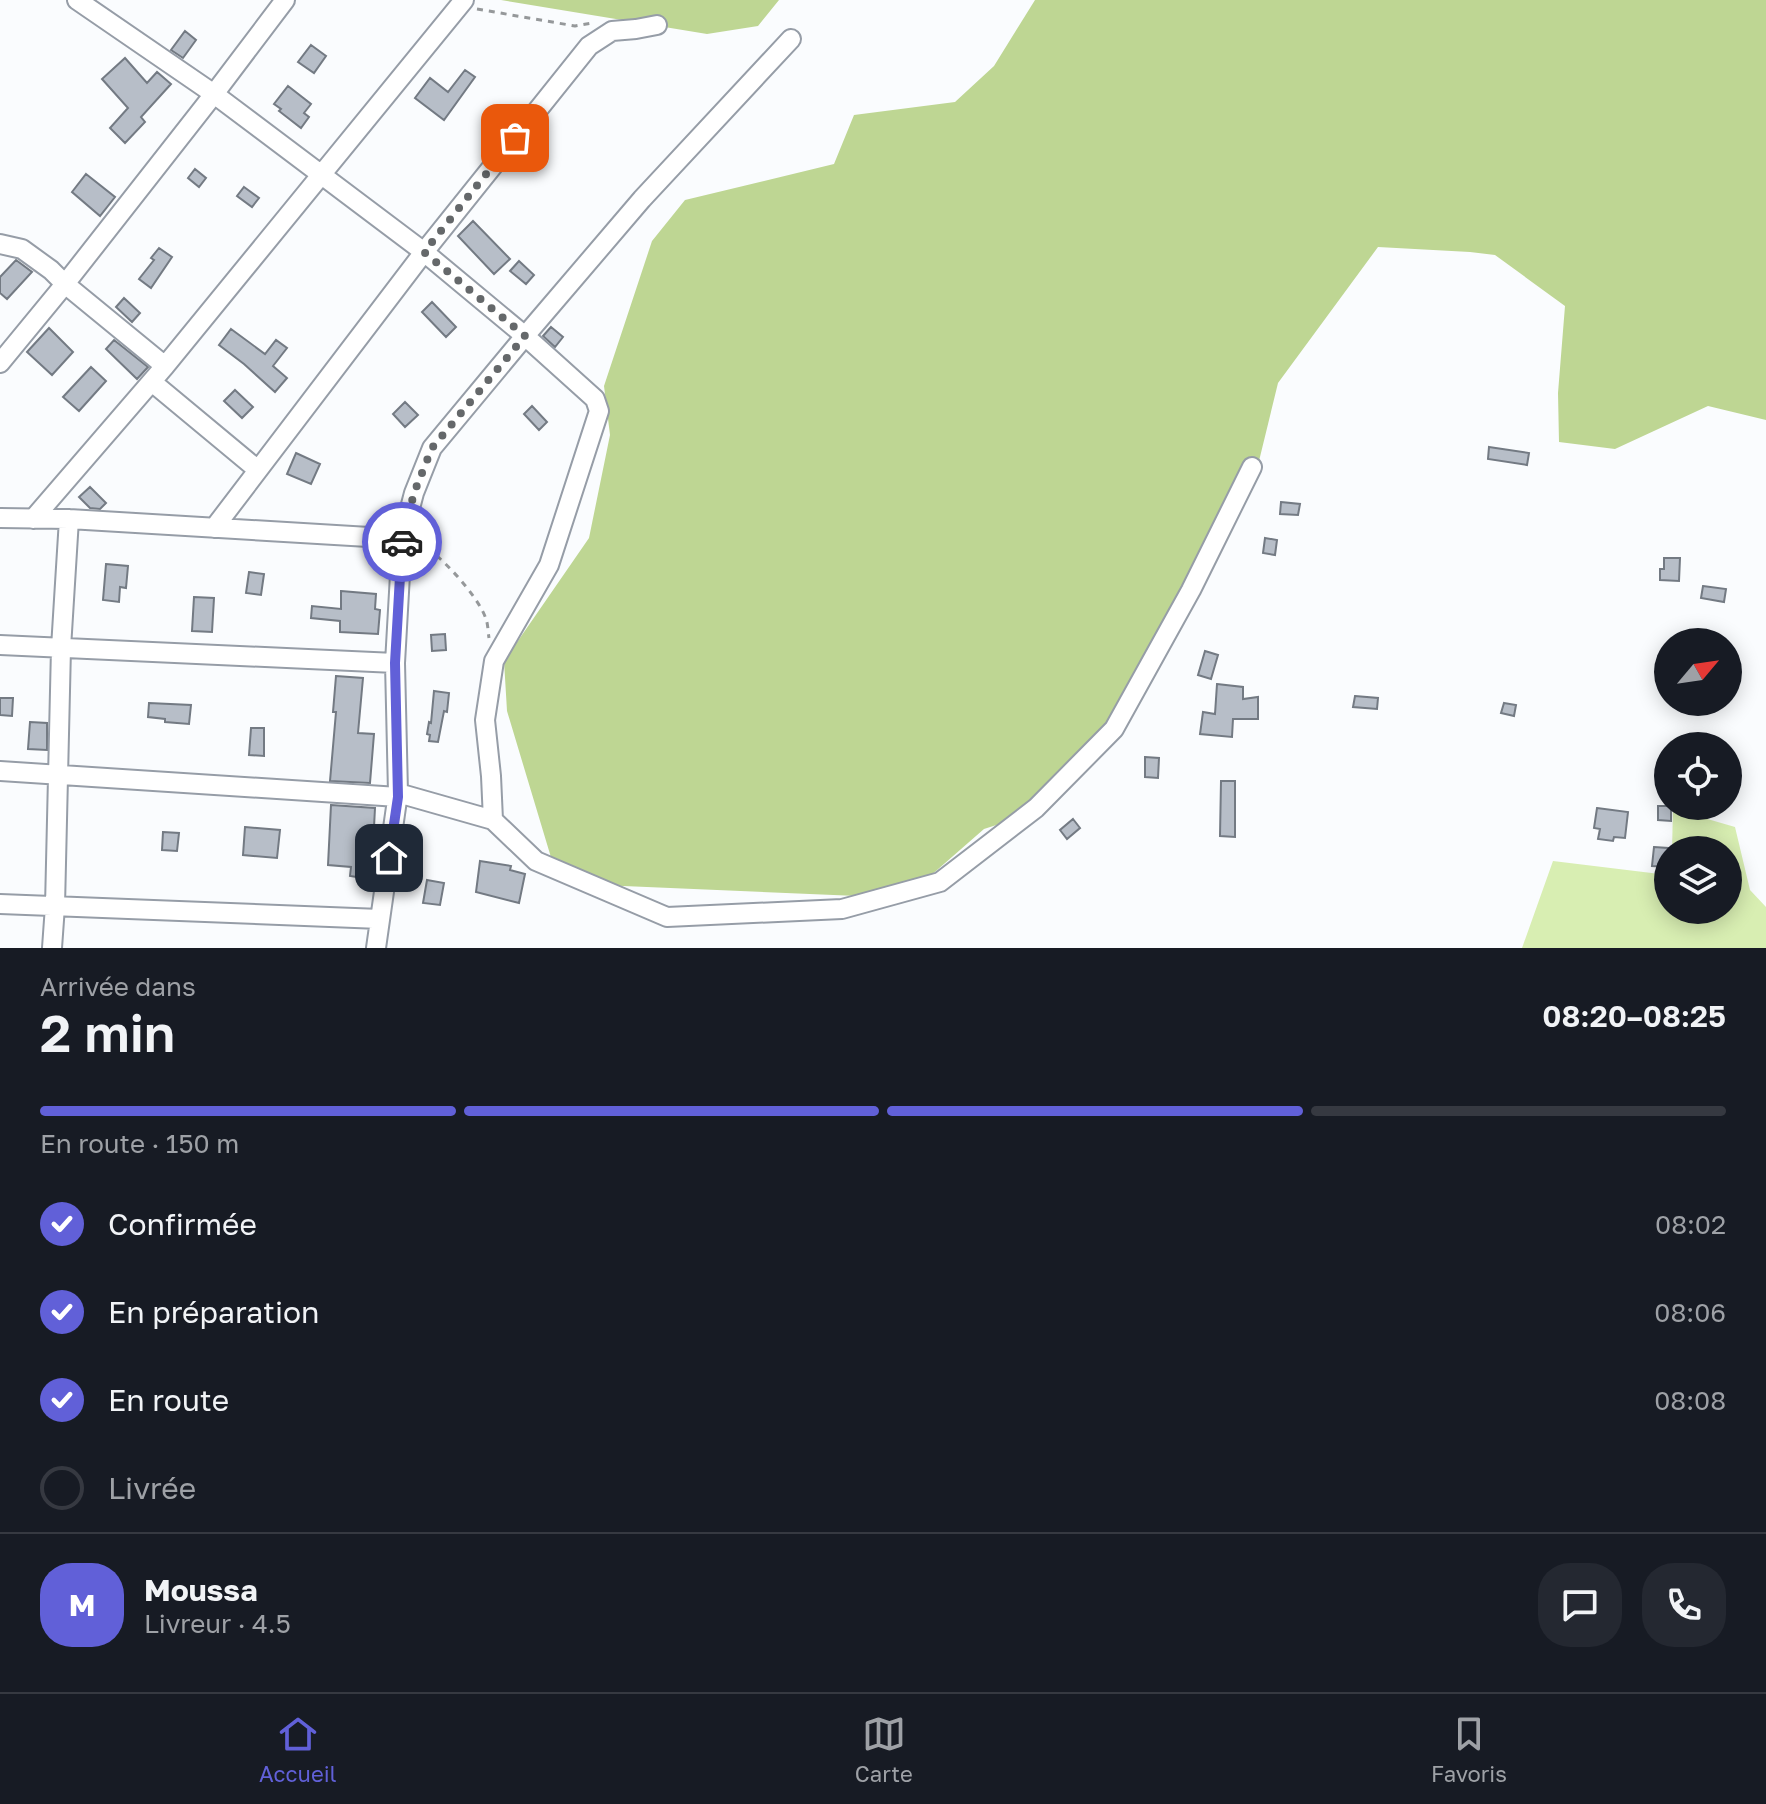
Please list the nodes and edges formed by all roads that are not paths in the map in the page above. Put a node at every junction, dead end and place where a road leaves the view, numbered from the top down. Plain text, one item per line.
1 (77, 0) edge
2 (285, 0) edge
3 (469, 4) edge
4 (657, 25) dead end
5 (791, 39) dead end
6 (214, 94) junction
7 (322, 176) junction
8 (0, 244) edge
9 (424, 252) junction
10 (65, 284) junction
11 (525, 336) junction
12 (0, 363) edge
13 (165, 366) junction
14 (152, 382) junction
15 (1252, 467) dead end
16 (258, 470) junction
17 (0, 518) edge
18 (33, 519) junction
19 (69, 519) junction
20 (214, 528) junction
21 (402, 539) junction
22 (0, 645) edge
23 (61, 648) junction
24 (395, 663) junction
25 (0, 771) edge
26 (57, 774) junction
27 (398, 795) junction
28 (493, 820) junction
29 (0, 904) edge
30 (55, 906) junction
31 (380, 919) junction
32 (52, 948) edge
33 (376, 948) edge

1 - 6 street
2 - 6 street
3 - 7 street
4 - 9 street
5 - 11 street
6 - 7 street
6 - 10 street
7 - 9 street
7 - 13 street
8 - 10 street
9 - 11 street
9 - 16 street
10 - 12 street
10 - 13 street
11 - 21 street
11 - 28 street
13 - 14 street
14 - 16 street
14 - 18 street
15 - 28 street
16 - 20 street
17 - 18 street
18 - 19 street
19 - 20 street
19 - 23 street
20 - 21 street
21 - 24 street
22 - 23 street
23 - 24 street
23 - 26 street
24 - 27 street
25 - 26 street
26 - 27 street
26 - 30 street
27 - 28 street
27 - 31 street
29 - 30 street
30 - 31 street
30 - 32 street
31 - 33 street

